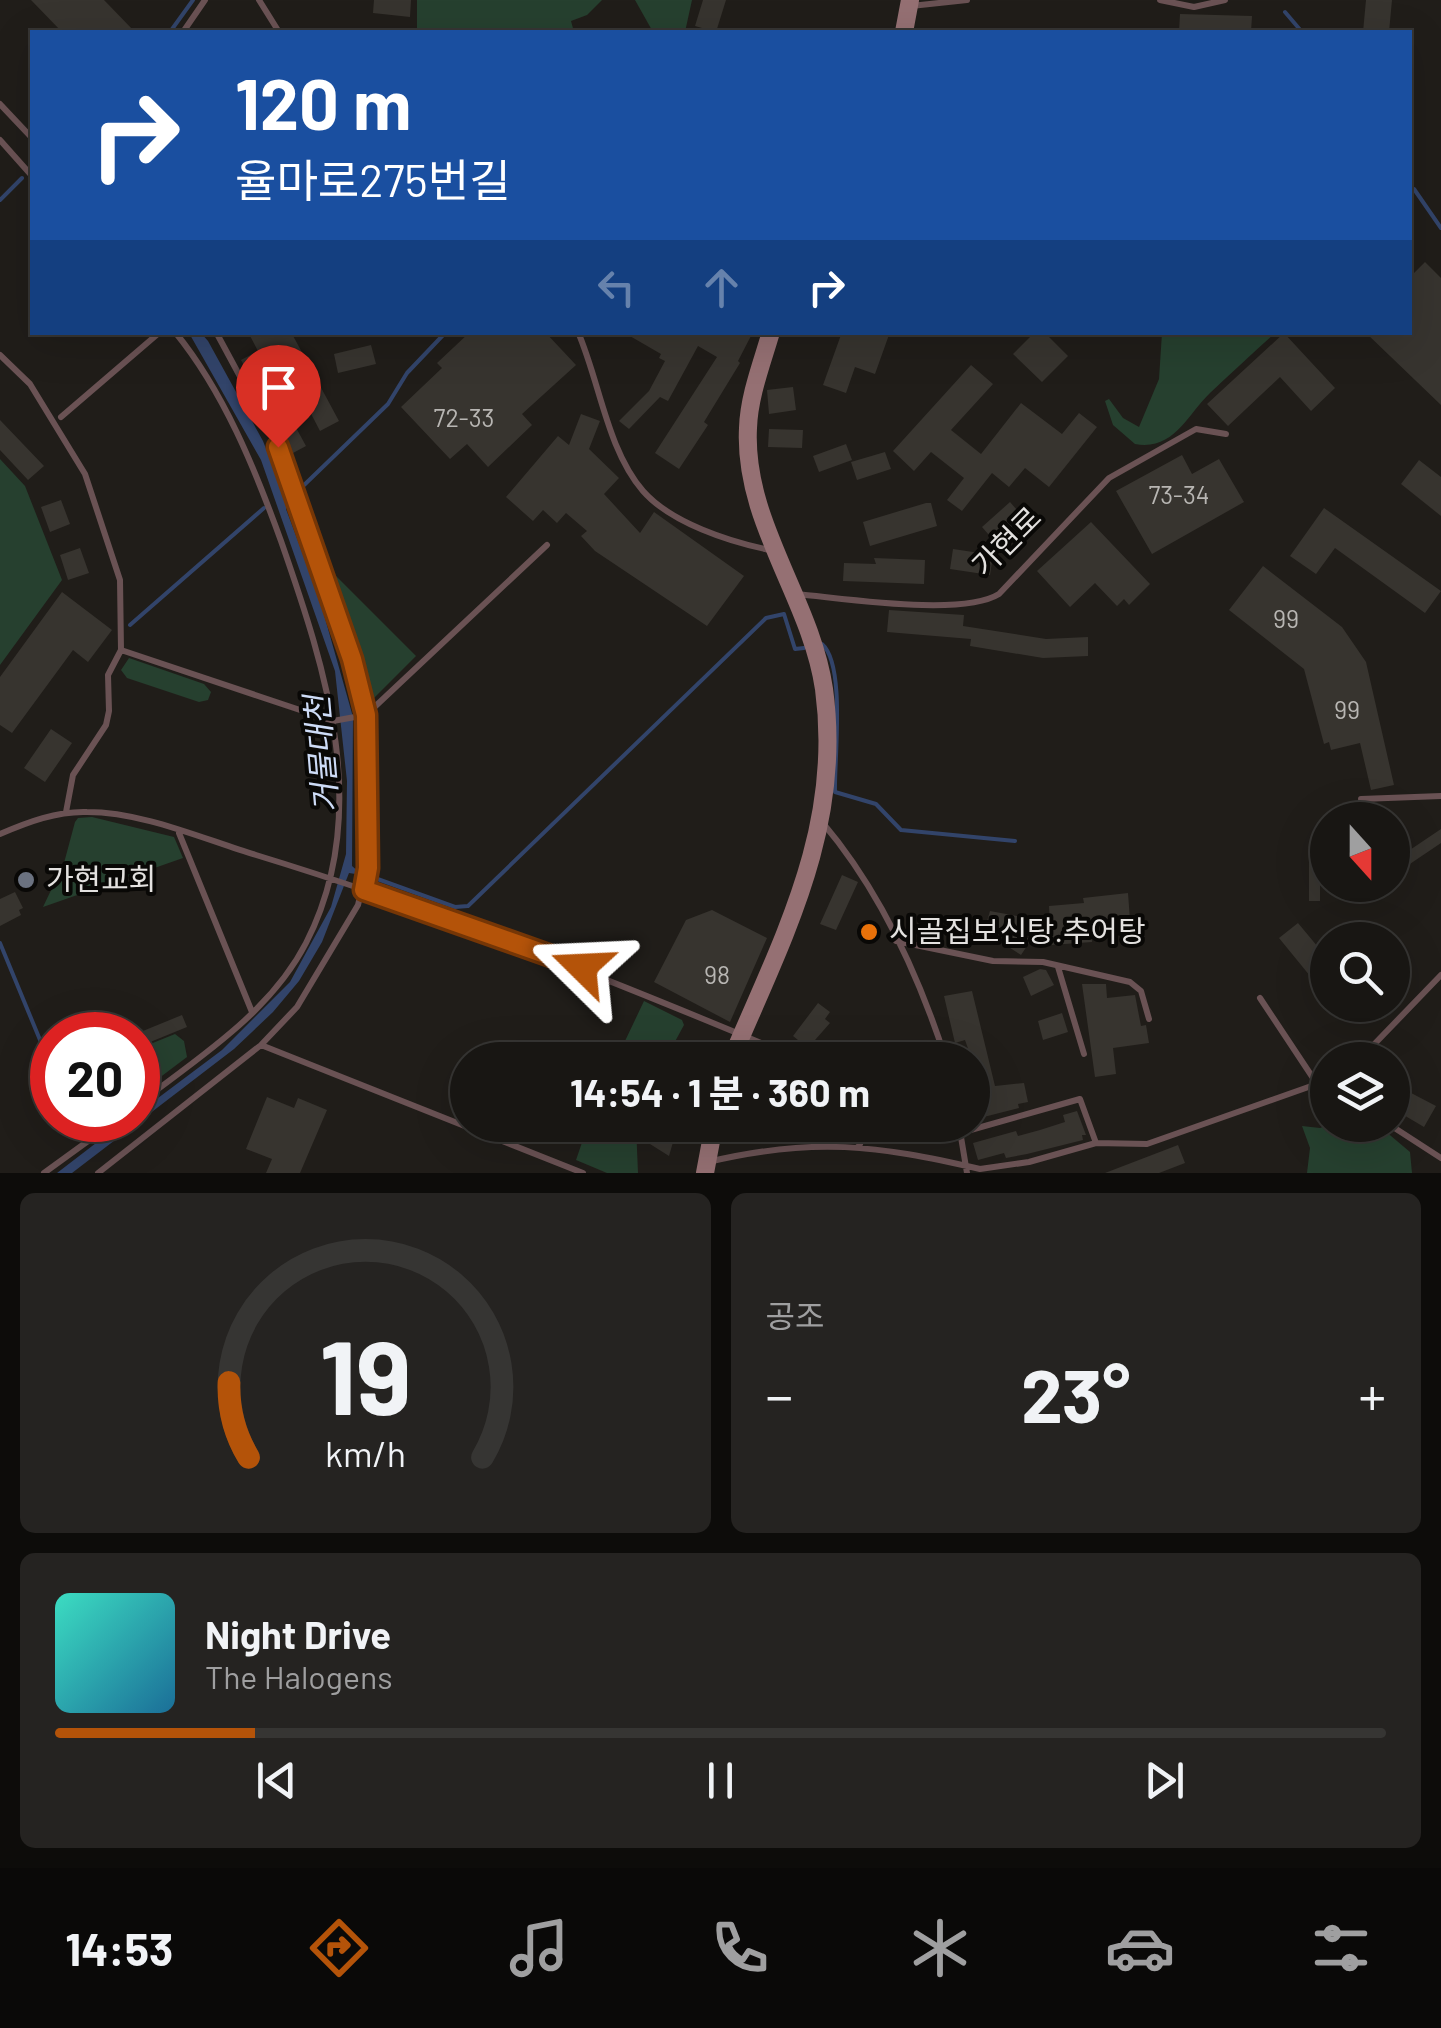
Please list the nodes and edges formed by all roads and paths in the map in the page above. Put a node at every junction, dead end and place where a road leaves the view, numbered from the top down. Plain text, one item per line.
1 (205, 0) edge
2 (968, 0) edge
3 (1160, 0) edge
4 (1225, 0) edge
5 (262, 3) edge
6 (910, 3) edge
7 (184, 30) edge
8 (278, 30) edge
9 (904, 30) edge
10 (0, 104) edge
11 (30, 136) edge
12 (0, 140) edge
13 (30, 174) edge
14 (156, 335) edge
15 (178, 335) edge
16 (218, 335) edge
17 (579, 335) edge
18 (770, 335) edge
19 (0, 354) edge
20 (62, 416) dead end
21 (1226, 434) dead end
22 (547, 545) dead end
23 (776, 552) junction
24 (794, 594) junction
25 (121, 650) junction
26 (366, 715) junction
27 (332, 721) junction
28 (1441, 796) edge
29 (1361, 798) dead end
30 (66, 812) junction
31 (822, 821) junction
32 (179, 832) junction
33 (0, 834) edge
34 (332, 878) junction
35 (364, 890) junction
36 (896, 940) junction
37 (1058, 966) junction
38 (1441, 975) edge
39 (1260, 998) dead end
40 (252, 1012) junction
41 (1149, 1020) dead end
42 (742, 1034) junction
43 (739, 1042) edge
44 (759, 1042) edge
45 (938, 1042) edge
46 (1376, 1042) edge
47 (262, 1045) junction
48 (1084, 1054) dead end
49 (1310, 1073) edge
50 (160, 1086) edge
51 (1310, 1086) edge
52 (990, 1122) edge
53 (1410, 1138) edge
54 (87, 1142) edge
55 (711, 1142) edge
56 (857, 1142) edge
57 (962, 1142) edge
58 (1096, 1143) junction
59 (862, 1146) junction
60 (1441, 1158) edge
61 (706, 1168) edge
62 (965, 1169) edge
63 (44, 1173) edge
64 (98, 1173) edge
65 (583, 1173) edge

1 - 7 lane
2 - 6 lane
3 - 4 lane
5 - 8 lane
6 - 9 street
10 - 11 lane
12 - 13 lane
14 - 20 lane
15 - 27 lane
16 - 26 lane
17 - 23 lane
18 - 23 street
19 - 25 lane
21 - 24 lane, 가현로
22 - 26 lane
23 - 24 street
24 - 31 street
25 - 27 lane
25 - 30 lane
26 - 27 lane
26 - 35 lane
27 - 34 lane
28 - 29 lane
30 - 32 lane
30 - 33 lane
31 - 36 lane
31 - 42 street
32 - 34 lane
32 - 40 lane
34 - 35 lane
34 - 40 lane
35 - 42 lane
35 - 47 lane
36 - 37 lane
36 - 45 lane
37 - 41 lane
37 - 48 lane
38 - 46 lane
39 - 49 lane
40 - 50 lane
42 - 43 street
42 - 44 lane
47 - 64 lane
47 - 65 lane
51 - 58 lane
52 - 58 lane
53 - 60 lane
54 - 63 lane
55 - 61 street
56 - 59 lane
57 - 62 lane
58 - 62 lane
59 - 61 lane
59 - 62 lane

